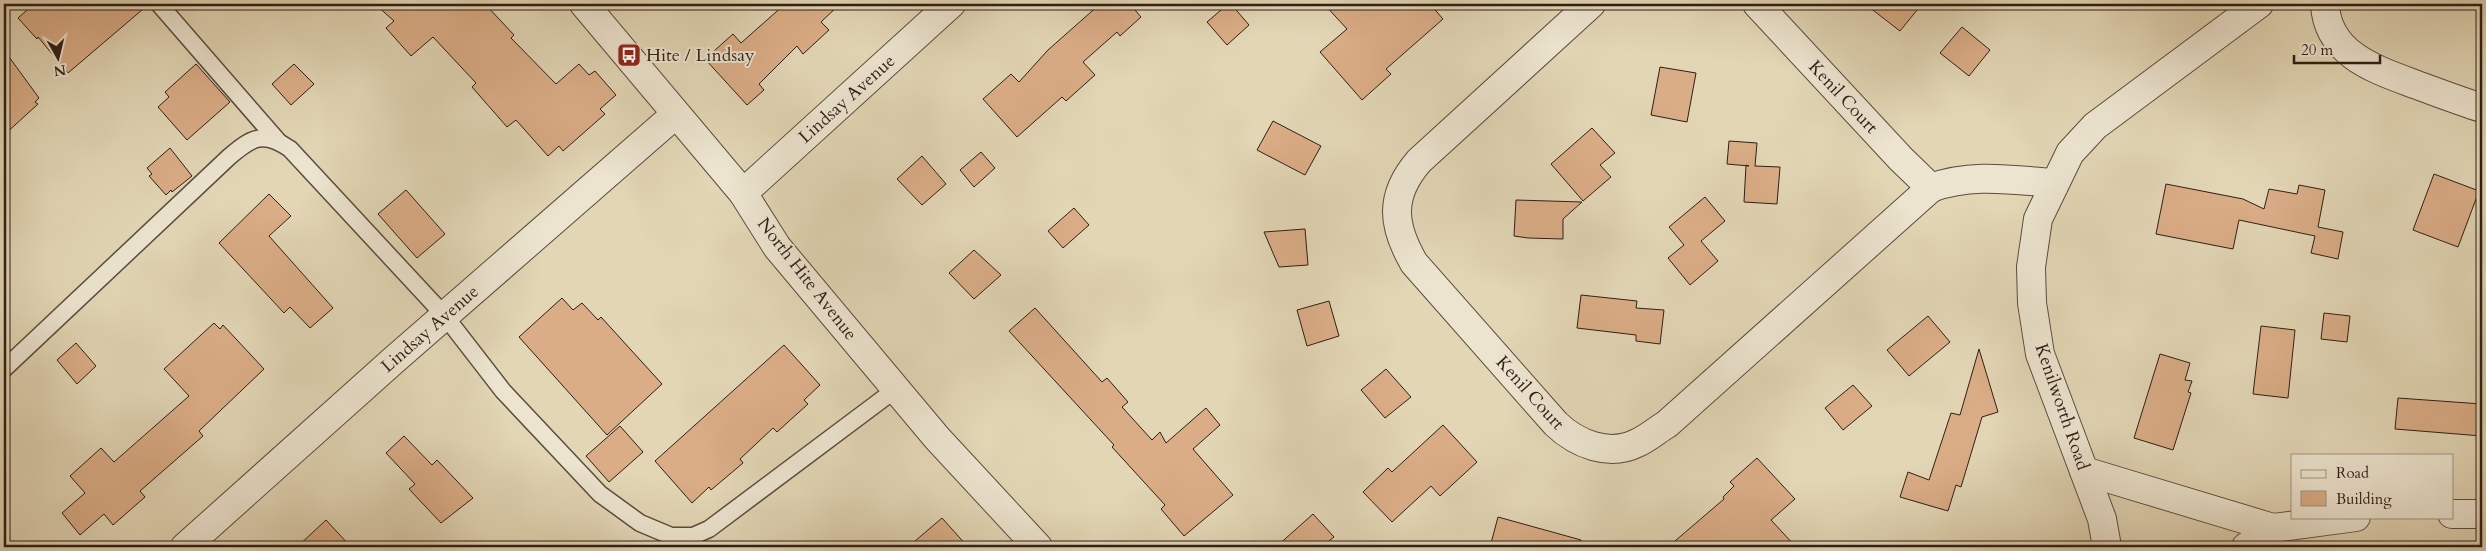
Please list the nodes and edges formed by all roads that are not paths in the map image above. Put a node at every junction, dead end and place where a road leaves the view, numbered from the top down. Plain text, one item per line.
1 (159, 4) edge
2 (584, 4) edge
3 (951, 4) edge
4 (1591, 4) edge
5 (1757, 4) edge
6 (2259, 4) edge
7 (2325, 4) edge
8 (2482, 108) edge
9 (676, 114) junction
10 (278, 140) junction
11 (2054, 183) junction
12 (1931, 188) junction
13 (743, 193) junction
14 (445, 316) junction
15 (4, 369) edge
16 (896, 390) junction
17 (2084, 471) junction
18 (2454, 514) edge
19 (2482, 514) edge
20 (2348, 518) edge
21 (2273, 528) junction
22 (185, 547) edge
23 (1038, 547) edge
24 (2107, 547) edge
25 (2246, 547) edge

1 - 10 lane
2 - 9 street, North Hite Avenue
3 - 13 street, Lindsay Avenue
4 - 12 street, Kenil Court
5 - 12 street, Kenil Court
6 - 11 street, Kenilworth Road
7 - 8 street
9 - 13 street, North Hite Avenue
9 - 14 street, Lindsay Avenue
10 - 14 lane
10 - 15 lane
11 - 12 street, Kenil Court
11 - 17 street, Kenilworth Road
13 - 16 street, North Hite Avenue
14 - 16 lane
14 - 22 street, Lindsay Avenue
16 - 23 street, North Hite Avenue
17 - 21 street
17 - 24 street, Kenilworth Road
18 - 19 street
20 - 21 street
21 - 25 street

